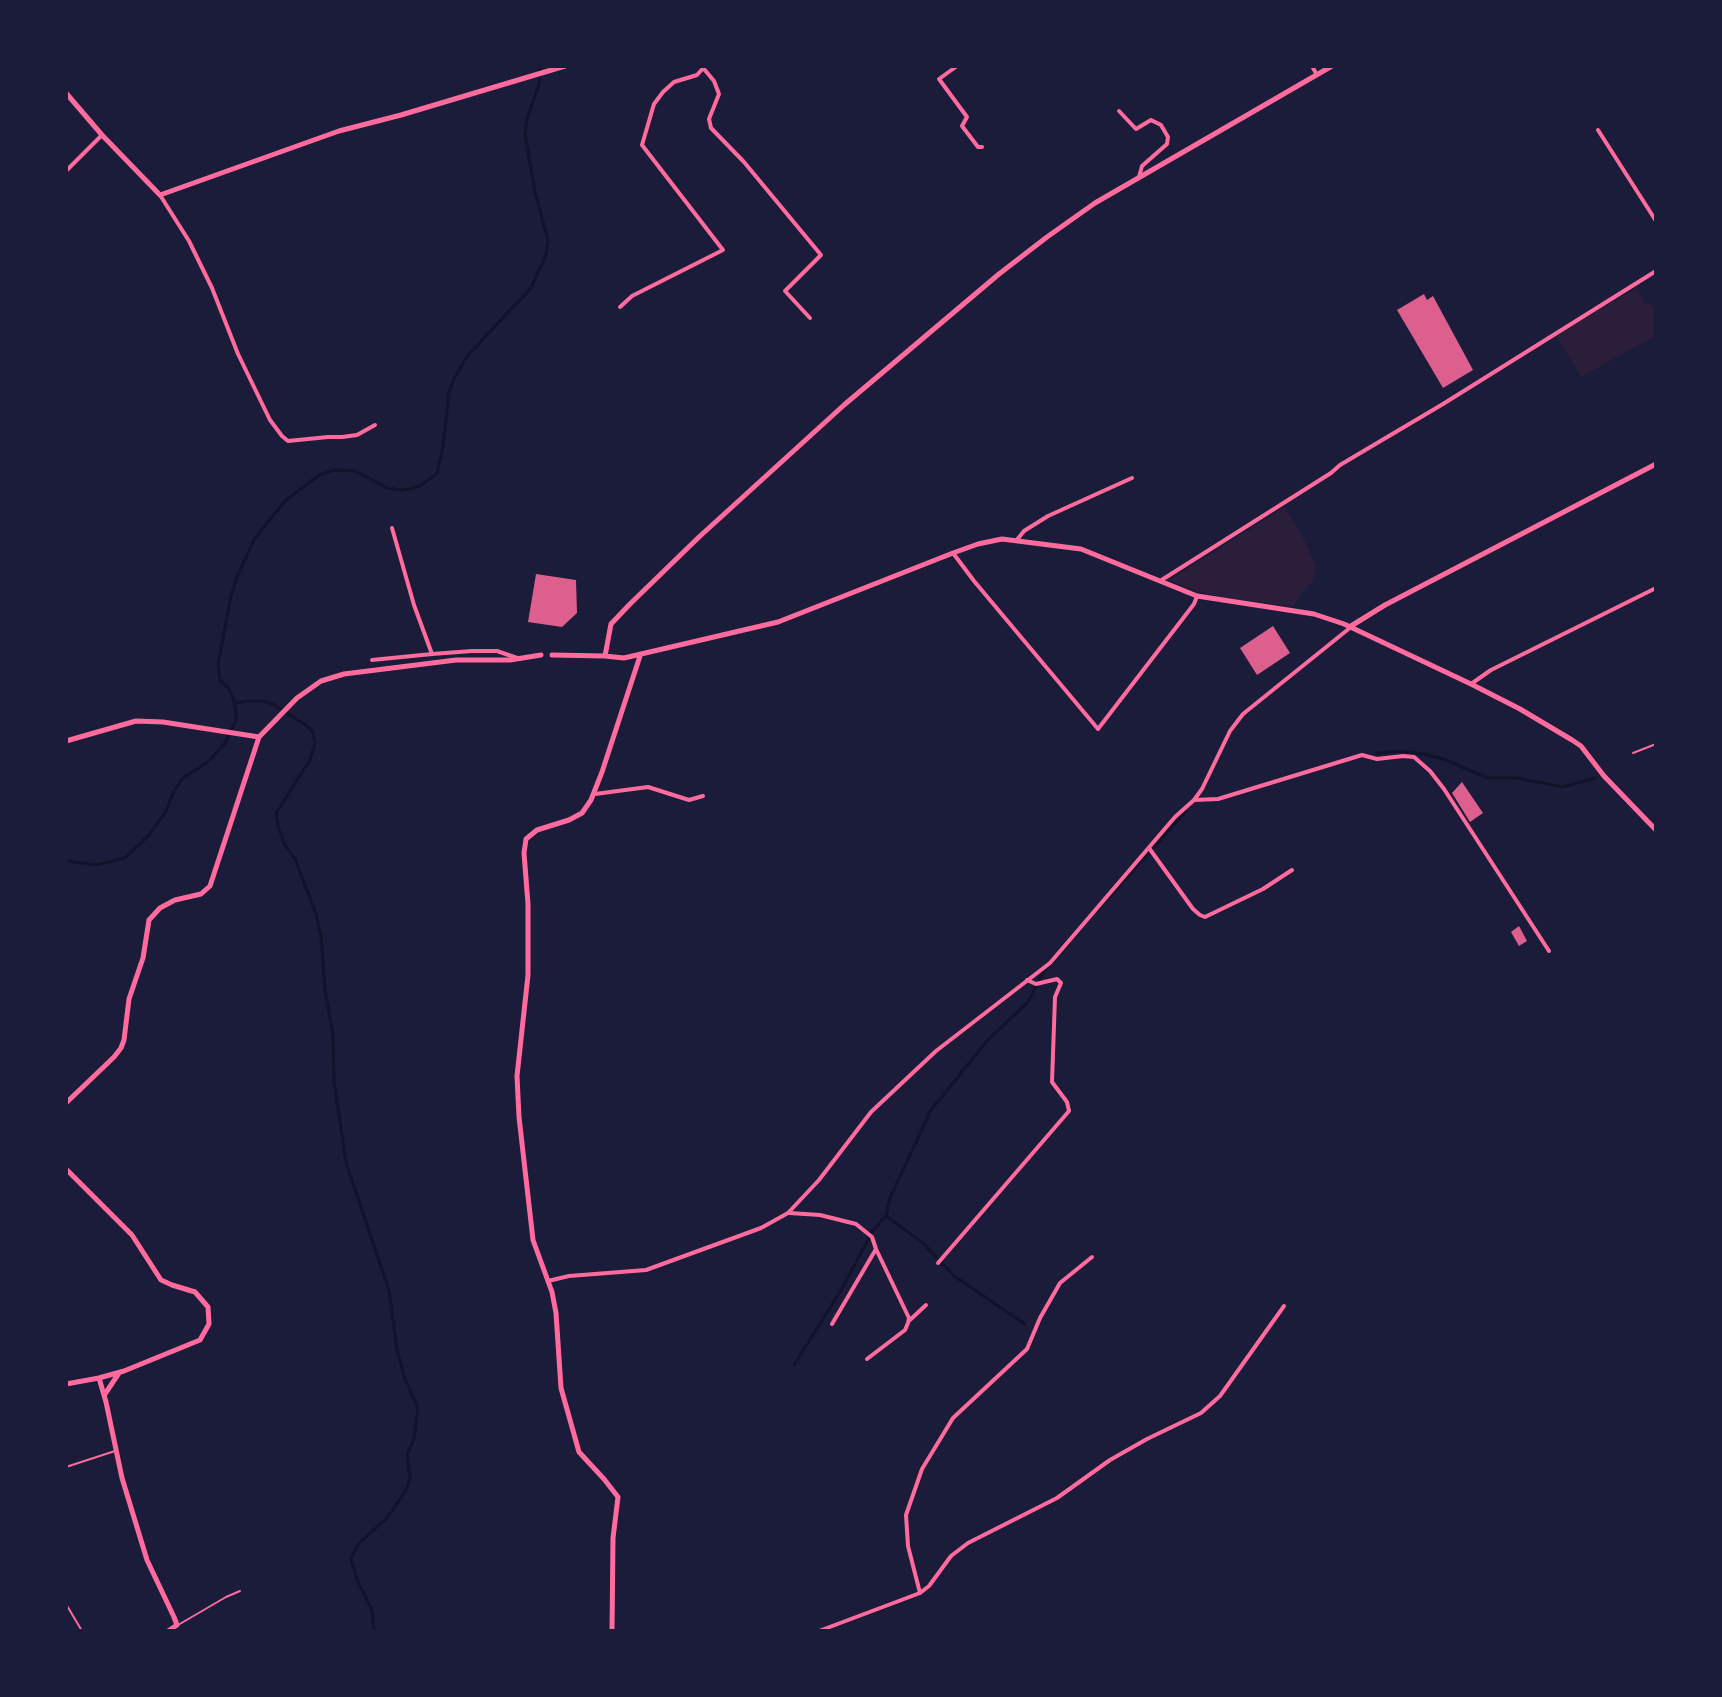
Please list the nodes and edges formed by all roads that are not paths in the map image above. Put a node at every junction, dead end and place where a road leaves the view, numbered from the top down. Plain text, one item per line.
1 (565, 66) edge
2 (957, 66) edge
3 (1312, 66) edge
4 (1332, 66) edge
5 (704, 67) edge
6 (1317, 75) junction
7 (66, 93) edge
8 (1119, 111) dead end
9 (1598, 130) dead end
10 (102, 135) junction
11 (982, 147) dead end
12 (66, 171) edge
13 (1139, 177) junction
14 (160, 195) junction
15 (1656, 221) edge
16 (1656, 271) edge
17 (620, 307) dead end
18 (810, 318) dead end
19 (375, 425) dead end
20 (1656, 464) edge
21 (1132, 478) dead end
22 (392, 528) dead end
23 (1016, 541) junction
24 (953, 553) junction
25 (1160, 581) junction
26 (1656, 588) edge
27 (1197, 596) junction
28 (1351, 627) junction
29 (432, 654) junction
30 (541, 655) dead end
31 (552, 655) dead end
32 (640, 655) junction
33 (605, 656) junction
34 (521, 659) junction
35 (372, 660) dead end
36 (1471, 684) junction
37 (259, 737) junction
38 (66, 741) edge
39 (1656, 744) edge
40 (1633, 753) dead end
41 (595, 794) junction
42 (703, 796) dead end
43 (1194, 800) junction
44 (1656, 830) edge
45 (1150, 850) junction
46 (1292, 870) dead end
47 (1549, 951) dead end
48 (1027, 980) junction
49 (66, 1103) edge
50 (66, 1169) edge
51 (788, 1213) junction
52 (876, 1249) junction
53 (1092, 1257) dead end
54 (938, 1263) dead end
55 (548, 1281) junction
56 (926, 1305) dead end
57 (1284, 1306) dead end
58 (909, 1318) junction
59 (832, 1324) dead end
60 (867, 1359) dead end
61 (119, 1373) junction
62 (99, 1378) junction
63 (66, 1384) edge
64 (104, 1395) junction
65 (116, 1451) junction
66 (66, 1467) edge
67 (240, 1591) dead end
68 (920, 1593) junction
69 (66, 1604) edge
70 (177, 1625) junction
71 (82, 1631) edge
72 (168, 1631) edge
73 (612, 1631) edge
74 (819, 1631) edge

1 - 14 street
2 - 11 street
3 - 6 street
4 - 6 street
5 - 17 street
5 - 18 street
6 - 13 street
7 - 10 street
8 - 13 street
9 - 15 street
10 - 12 street
10 - 14 street
13 - 33 street
14 - 19 street
16 - 25 street
20 - 28 street
21 - 23 street
22 - 29 street
23 - 24 street
23 - 25 street
24 - 27 street
24 - 32 street
25 - 27 street
26 - 36 street
27 - 28 street
28 - 36 street
28 - 43 street
29 - 34 street
29 - 35 street
30 - 34 street
31 - 33 street
32 - 33 street
32 - 41 street
34 - 37 street
36 - 44 street
37 - 38 street
37 - 49 street
39 - 40 lane
41 - 42 street
41 - 55 street
43 - 45 street
43 - 47 street
45 - 46 street
45 - 48 street
48 - 51 street
48 - 54 street
50 - 61 street
51 - 52 street
51 - 55 street
52 - 58 street
52 - 59 street
53 - 68 street
55 - 73 street
56 - 58 street
57 - 68 street
58 - 60 street
61 - 62 street
61 - 64 street
62 - 63 street
62 - 64 street
64 - 65 street
65 - 66 lane
65 - 70 street
67 - 70 lane
68 - 74 street
69 - 71 lane
70 - 72 street

